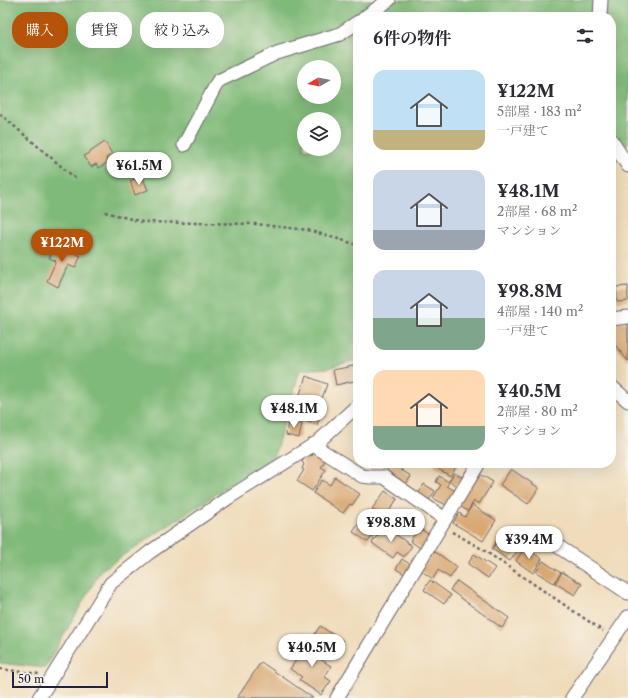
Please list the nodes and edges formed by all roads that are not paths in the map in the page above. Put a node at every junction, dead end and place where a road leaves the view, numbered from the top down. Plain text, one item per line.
1 (390, 0) edge
2 (601, 0) edge
3 (372, 12) edge
4 (600, 12) edge
5 (353, 25) edge
6 (184, 145) dead end
7 (616, 148) edge
8 (628, 166) edge
9 (628, 317) edge
10 (616, 318) edge
11 (616, 390) edge
12 (628, 401) edge
13 (353, 410) edge
14 (314, 445) junction
15 (476, 468) edge
16 (443, 522) junction
17 (538, 534) dead end
18 (628, 593) edge
19 (628, 618) edge
20 (39, 698) edge
21 (337, 698) edge
22 (572, 698) edge

1 - 3 street
2 - 4 street
5 - 6 street
7 - 8 street
9 - 10 street
11 - 12 street
13 - 14 street
14 - 16 street
14 - 20 street
15 - 16 street
16 - 21 street
17 - 18 street
19 - 22 street

